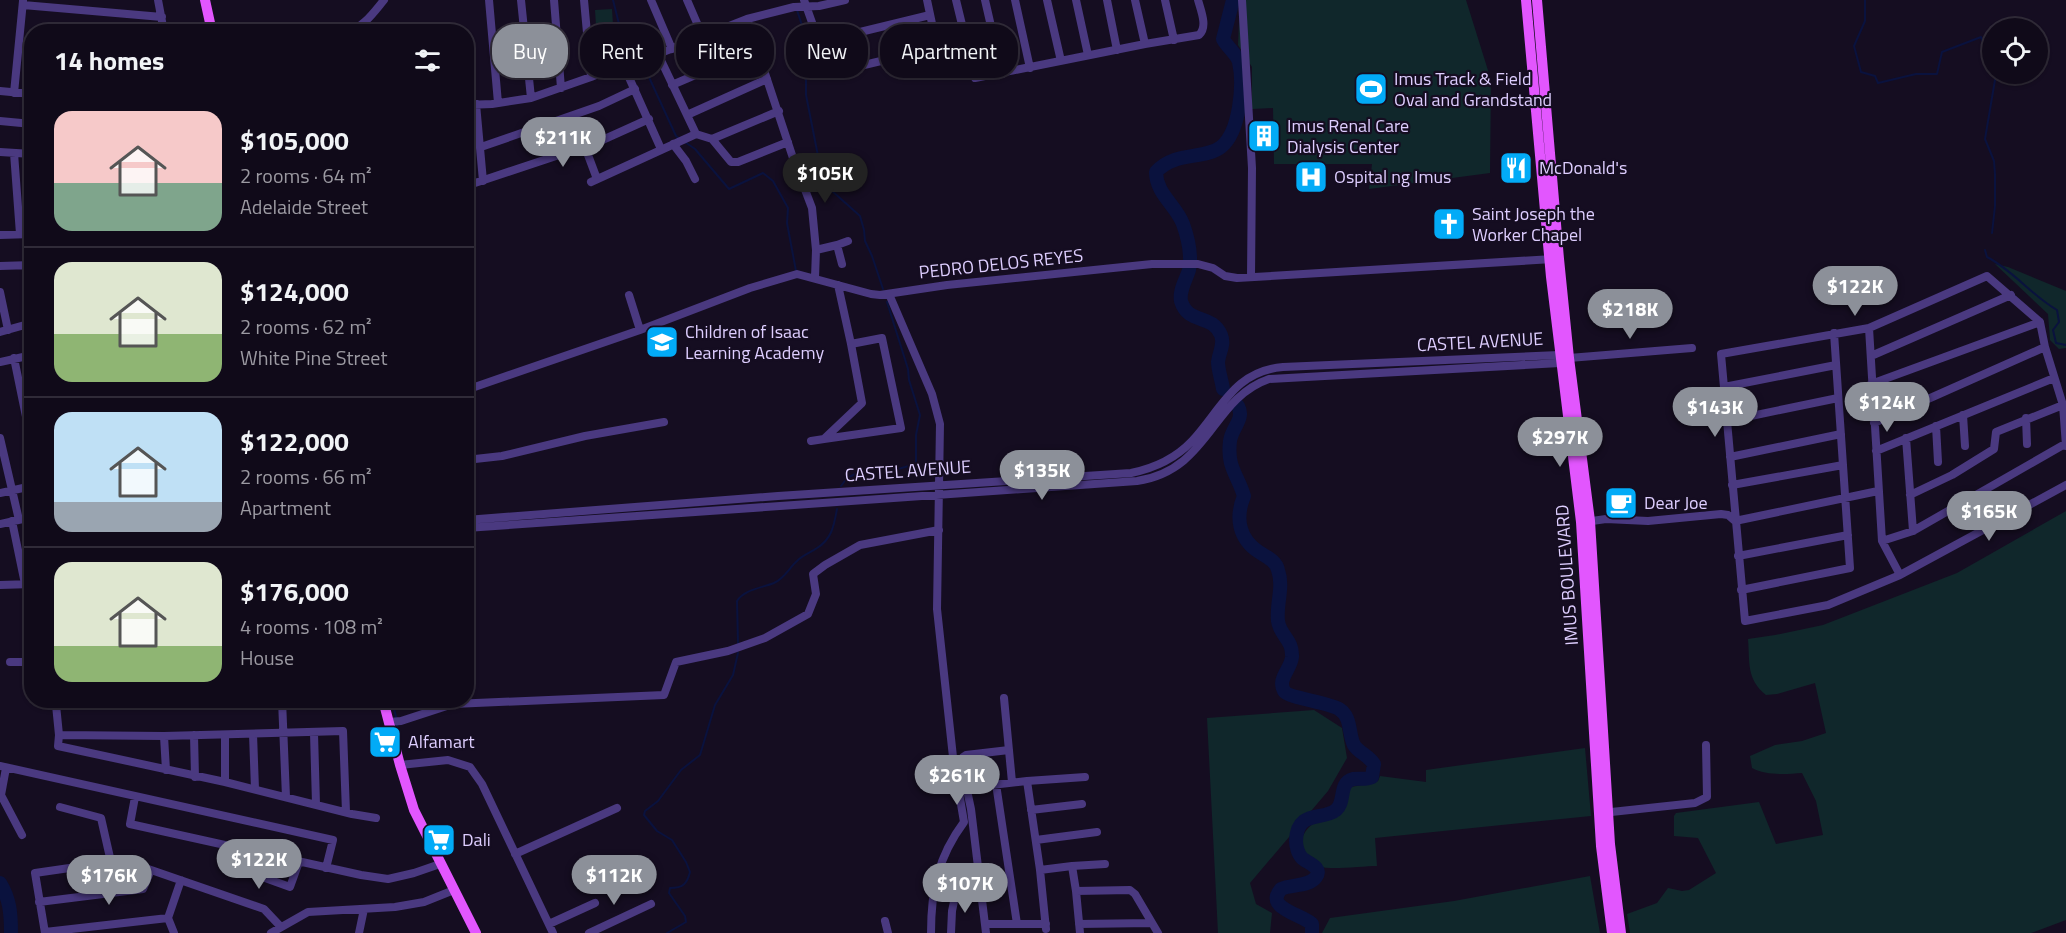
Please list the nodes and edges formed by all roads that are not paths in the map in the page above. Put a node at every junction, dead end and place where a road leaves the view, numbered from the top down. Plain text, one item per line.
1 (158, 0) edge
2 (205, 0) edge
3 (384, 0) edge
4 (489, 0) edge
5 (521, 0) edge
6 (554, 0) edge
7 (584, 0) edge
8 (651, 0) edge
9 (687, 0) edge
10 (845, 0) edge
11 (927, 0) edge
12 (956, 0) edge
13 (985, 0) edge
14 (1015, 0) edge
15 (1047, 0) edge
16 (1076, 0) edge
17 (1107, 0) edge
18 (1136, 0) edge
19 (1166, 0) edge
20 (1198, 0) edge
21 (1242, 0) edge
22 (1526, 0) edge
23 (1537, 0) edge
24 (23, 2) edge
25 (805, 3) edge
26 (930, 15) junction
27 (162, 17) junction
28 (747, 19) junction
29 (163, 24) edge
30 (210, 24) edge
31 (362, 24) edge
32 (586, 24) edge
33 (697, 24) edge
34 (735, 24) edge
35 (748, 24) edge
36 (813, 24) edge
37 (932, 24) edge
38 (962, 24) edge
39 (991, 24) edge
40 (868, 30) edge
41 (21, 35) joint
42 (1174, 40) junction
43 (1145, 44) junction
44 (676, 47) edge
45 (672, 49) junction
46 (1117, 50) junction
47 (664, 52) edge
48 (1088, 56) junction
49 (1061, 61) junction
50 (664, 67) edge
51 (1030, 68) junction
52 (1018, 71) edge
53 (588, 78) edge
54 (630, 78) edge
55 (688, 78) edge
56 (767, 79) joint
57 (672, 85) junction
58 (561, 88) junction
59 (635, 89) junction
60 (0, 91) edge
61 (14, 93) junction
62 (24, 94) edge
63 (531, 98) junction
64 (498, 103) junction
65 (476, 104) joint
66 (779, 111) junction
67 (687, 115) junction
68 (649, 119) junction
69 (0, 121) edge
70 (24, 123) edge
71 (696, 134) junction
72 (712, 139) junction
73 (788, 142) junction
74 (673, 144) junction
75 (481, 147) junction
76 (585, 147) junction
77 (661, 149) junction
78 (0, 152) edge
79 (14, 153) junction
80 (24, 154) edge
81 (695, 179) dead end
82 (483, 181) junction
83 (474, 184) edge
84 (20, 234) junction
85 (24, 234) edge
86 (0, 235) edge
87 (848, 241) dead end
88 (837, 245) junction
89 (816, 250) junction
90 (1554, 259) junction
91 (842, 264) dead end
92 (24, 265) edge
93 (0, 266) edge
94 (1251, 277) junction
95 (815, 278) junction
96 (838, 285) junction
97 (0, 292) edge
98 (629, 294) dead end
99 (889, 294) junction
100 (2011, 295) junction
101 (2040, 322) junction
102 (24, 325) edge
103 (1869, 328) junction
104 (640, 330) junction
105 (4, 331) edge
106 (1834, 333) junction
107 (852, 344) junction
108 (2045, 347) junction
109 (1692, 348) dead end
110 (24, 356) edge
111 (1871, 356) junction
112 (14, 358) junction
113 (1563, 359) junction
114 (0, 362) edge
115 (1836, 365) junction
116 (2054, 378) junction
117 (1871, 384) junction
118 (474, 387) edge
119 (1724, 387) junction
120 (1838, 398) junction
121 (2063, 405) junction
122 (24, 407) edge
123 (1963, 415) junction
124 (2026, 418) junction
125 (1727, 421) junction
126 (664, 422) dead end
127 (1874, 423) junction
128 (1935, 426) junction
129 (1841, 434) junction
130 (0, 438) edge
131 (1906, 438) junction
132 (824, 439) junction
133 (811, 441) dead end
134 (2028, 444) dead end
135 (2065, 445) edge
136 (1965, 446) dead end
137 (1876, 451) junction
138 (1730, 457) junction
139 (474, 459) edge
140 (1938, 462) dead end
141 (1843, 465) junction
142 (1732, 485) junction
143 (2066, 485) edge
144 (24, 488) edge
145 (11, 490) junction
146 (939, 490) junction
147 (1878, 491) junction
148 (0, 493) edge
149 (1910, 495) junction
150 (1845, 499) junction
151 (24, 518) edge
152 (474, 519) edge
153 (15, 520) junction
154 (1586, 521) junction
155 (1735, 521) junction
156 (0, 524) edge
157 (474, 527) edge
158 (939, 530) junction
159 (1913, 531) junction
160 (1848, 535) junction
161 (1882, 541) junction
162 (1738, 556) junction
163 (24, 564) edge
164 (1900, 576) junction
165 (24, 584) edge
166 (0, 585) edge
167 (1741, 590) junction
168 (10, 662) dead end
169 (24, 662) edge
170 (1004, 698) dead end
171 (474, 703) edge
172 (56, 708) edge
173 (282, 708) edge
174 (385, 708) edge
175 (441, 708) edge
176 (389, 722) junction
177 (284, 733) junction
178 (314, 733) junction
179 (253, 734) junction
180 (59, 735) junction
181 (194, 735) junction
182 (225, 735) junction
183 (164, 736) junction
184 (1706, 746) dead end
185 (1009, 750) junction
186 (400, 765) junction
187 (3, 767) edge
188 (166, 770) junction
189 (195, 777) junction
190 (1085, 777) dead end
191 (1027, 781) junction
192 (225, 782) junction
193 (1012, 782) junction
194 (996, 783) junction
195 (983, 786) dead end
196 (255, 789) junction
197 (135, 797) junction
198 (286, 797) junction
199 (316, 804) junction
200 (1082, 804) dead end
201 (60, 807) dead end
202 (617, 808) dead end
203 (1031, 810) junction
204 (346, 812) junction
205 (1603, 813) junction
206 (376, 818) dead end
207 (1097, 832) dead end
208 (22, 835) dead end
209 (1036, 840) junction
210 (232, 847) junction
211 (515, 854) junction
212 (111, 862) junction
213 (298, 862) junction
214 (440, 864) junction
215 (1105, 864) dead end
216 (1072, 866) junction
217 (326, 868) junction
218 (152, 870) junction
219 (1040, 870) junction
220 (181, 880) junction
221 (454, 890) junction
222 (1076, 891) junction
223 (956, 892) dead end
224 (39, 902) junction
225 (595, 903) dead end
226 (651, 904) dead end
227 (364, 909) junction
228 (168, 918) junction
229 (885, 921) dead end
230 (1152, 923) junction
231 (1017, 924) junction
232 (281, 927) junction
233 (551, 929) edge
234 (986, 929) edge
235 (1080, 929) edge
236 (45, 933) edge
237 (174, 933) edge
238 (272, 933) edge
239 (358, 933) edge
240 (476, 933) edge
241 (589, 933) edge
242 (888, 933) edge
243 (931, 933) edge
244 (951, 933) edge
245 (1158, 933) edge
246 (1612, 933) edge
247 (1621, 933) edge

1 - 27 street
2 - 30 main road
3 - 31 street
4 - 64 street
5 - 63 street
6 - 58 street
7 - 32 street
8 - 45 street
9 - 33 street
10 - 25 street
11 - 26 street
12 - 38 street
13 - 39 street
14 - 51 street
15 - 49 street
16 - 48 street
17 - 46 street
18 - 43 street
19 - 42 street
20 - 42 street
21 - 94 street
22 - 90 main road, IMUS BOULEVARD
23 - 90 main road, IMUS BOULEVARD
24 - 27 street
24 - 41 street
25 - 28 street
25 - 36 street
26 - 37 street
26 - 40 street
27 - 29 street
28 - 34 street
28 - 35 street
41 - 61 street
42 - 43 street
43 - 46 street
44 - 45 street
45 - 47 street
46 - 48 street
48 - 49 street
49 - 51 street
50 - 57 street
51 - 52 street
53 - 58 street
54 - 59 street
55 - 57 street
56 - 66 street
56 - 67 street
57 - 67 street
58 - 63 street
59 - 68 street
59 - 75 street
60 - 61 street
61 - 62 street
63 - 64 street
64 - 65 street
65 - 75 street
66 - 72 street
66 - 73 street
67 - 71 street
68 - 76 street
68 - 77 street
69 - 70 street
71 - 72 street
71 - 74 street
72 - 73 street
73 - 89 street
74 - 77 street
74 - 81 street
75 - 82 street
76 - 77 street
76 - 82 street
78 - 79 street
79 - 80 street
79 - 84 street
82 - 83 street
84 - 85 street
84 - 86 street
87 - 88 street
88 - 89 street
88 - 91 street
89 - 95 street
90 - 94 street, PEDRO DELOS REYES
90 - 113 main road, IMUS BOULEVARD
92 - 93 street
94 - 99 street, PEDRO DELOS REYES
95 - 96 street, PEDRO DELOS REYES
95 - 104 street, PEDRO DELOS REYES
96 - 99 street, PEDRO DELOS REYES
96 - 107 street
97 - 105 street
98 - 104 street
99 - 146 street
100 - 101 street
100 - 103 street
100 - 111 street
101 - 108 street
101 - 117 street
102 - 105 street
103 - 106 street
103 - 111 street
104 - 118 street, PEDRO DELOS REYES
106 - 115 street
106 - 119 street
107 - 132 street
107 - 132 street
108 - 116 street
108 - 127 street
109 - 113 street, CASTEL AVENUE
110 - 112 street
111 - 117 street
112 - 114 street
112 - 122 street
113 - 146 street, CASTEL AVENUE
113 - 154 main road, IMUS BOULEVARD
115 - 119 street
115 - 120 street
116 - 121 street
116 - 123 street
117 - 127 street
119 - 125 street
120 - 125 street
120 - 129 street
121 - 124 street
121 - 135 street
123 - 128 street
123 - 136 street
124 - 134 street
124 - 149 street
125 - 138 street
126 - 139 street
127 - 137 street
128 - 131 street
128 - 140 street
129 - 138 street
129 - 141 street
130 - 145 street
131 - 137 street
131 - 149 street
132 - 133 street
135 - 159 street
137 - 147 street
138 - 142 street
141 - 142 street
141 - 150 street
142 - 155 street
143 - 164 street
144 - 145 street
145 - 148 street
145 - 153 street
146 - 152 street, CASTEL AVENUE
146 - 157 street, CASTEL AVENUE
146 - 158 street
147 - 150 street
147 - 161 street
149 - 159 street
150 - 155 street
150 - 160 street
151 - 153 street
153 - 156 street
153 - 163 street
154 - 155 street
154 - 205 main road, IMUS BOULEVARD
155 - 162 street
158 - 171 street
158 - 243 street
159 - 161 street
160 - 162 street
160 - 167 street
161 - 164 street
162 - 167 street
164 - 167 street
165 - 166 street
168 - 169 street
170 - 185 street
172 - 180 street
173 - 177 street
174 - 176 main road
175 - 176 street
176 - 186 main road
177 - 178 street
177 - 179 street
177 - 198 street
178 - 199 street
178 - 204 street
179 - 182 street
179 - 196 street
180 - 183 street
180 - 188 street
181 - 182 street
181 - 183 street
181 - 189 street
182 - 192 street
183 - 188 street
184 - 205 street
185 - 193 street
185 - 234 street
186 - 211 street
186 - 214 main road
187 - 197 street
187 - 208 street
188 - 189 street
189 - 192 street
190 - 191 street
191 - 193 street
191 - 203 street
192 - 196 street
193 - 194 street
194 - 195 street
194 - 231 street
196 - 198 street
197 - 210 street
197 - 217 street
198 - 199 street
199 - 204 street
200 - 203 street
201 - 212 street
202 - 211 street
203 - 209 street
204 - 206 street
205 - 246 main road, IMUS BOULEVARD
205 - 247 main road, IMUS BOULEVARD
207 - 209 street
209 - 219 street
210 - 213 street
210 - 213 street
211 - 233 street
212 - 218 street
212 - 224 street
213 - 217 street
214 - 217 street
214 - 221 main road
215 - 216 street
216 - 219 street
216 - 222 street
218 - 220 street
218 - 224 street
219 - 231 street
220 - 228 street
220 - 232 street
221 - 227 street
221 - 240 main road
222 - 230 street
222 - 235 street
223 - 244 street
224 - 236 street
225 - 233 street
226 - 241 street
227 - 232 street
227 - 239 street
228 - 236 street
228 - 237 street
229 - 242 street
230 - 235 street
230 - 245 street
231 - 234 street
232 - 238 street

